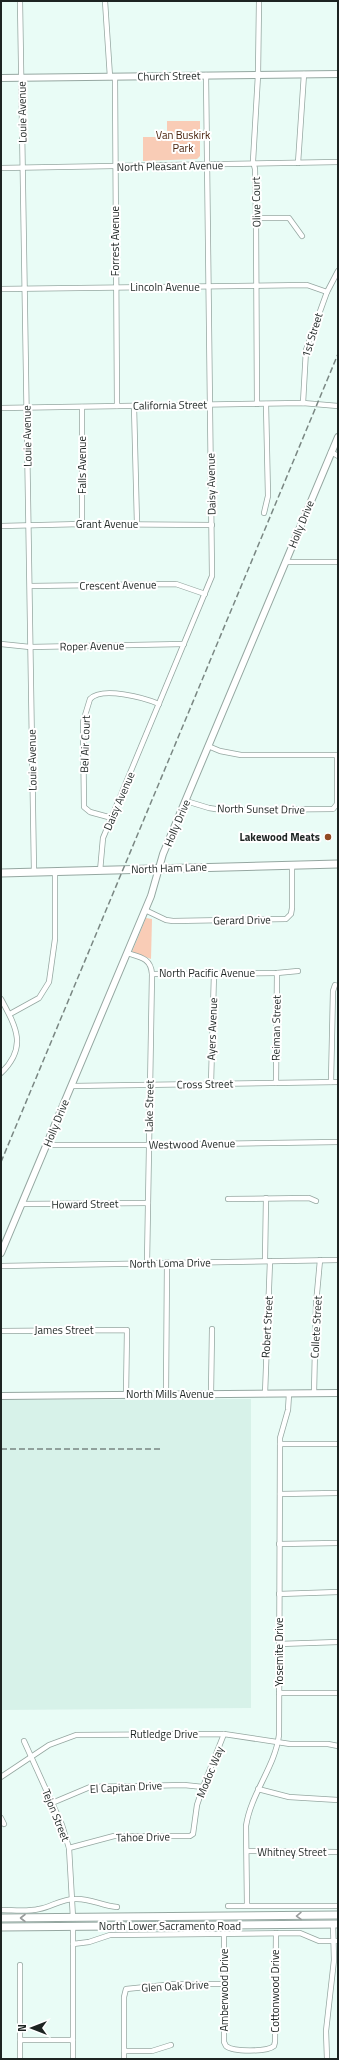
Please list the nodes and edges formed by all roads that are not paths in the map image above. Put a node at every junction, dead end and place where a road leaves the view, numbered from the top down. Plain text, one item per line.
1 (20, 1) edge
2 (105, 1) edge
3 (259, 1) edge
4 (304, 74) junction
5 (338, 74) edge
6 (206, 75) junction
7 (258, 75) junction
8 (112, 77) junction
9 (1, 78) edge
10 (21, 78) junction
11 (338, 162) edge
12 (298, 163) junction
13 (254, 164) junction
14 (207, 165) junction
15 (115, 166) junction
16 (1, 168) edge
17 (22, 168) junction
18 (256, 218) junction
19 (302, 236) dead end
20 (338, 270) edge
21 (256, 286) junction
22 (208, 287) junction
23 (1, 288) edge
24 (116, 288) junction
25 (24, 289) junction
26 (327, 292) junction
27 (303, 403) junction
28 (210, 404) junction
29 (257, 404) junction
30 (266, 404) junction
31 (117, 406) junction
32 (134, 406) junction
33 (338, 406) edge
34 (26, 407) junction
35 (82, 407) junction
36 (1, 408) edge
37 (338, 438) edge
38 (331, 452) junction
39 (338, 456) edge
40 (264, 513) dead end
41 (82, 524) junction
42 (137, 524) junction
43 (212, 525) junction
44 (1, 526) edge
45 (28, 526) junction
46 (285, 562) junction
47 (338, 562) edge
48 (30, 586) junction
49 (205, 594) junction
50 (1, 644) edge
51 (184, 644) junction
52 (30, 647) junction
53 (159, 704) junction
54 (208, 746) junction
55 (338, 755) edge
56 (186, 800) junction
57 (112, 818) junction
58 (338, 864) edge
59 (292, 865) junction
60 (158, 868) junction
61 (100, 871) junction
62 (34, 872) junction
63 (55, 872) junction
64 (1, 873) edge
65 (145, 910) junction
66 (127, 953) junction
67 (298, 971) dead end
68 (214, 973) junction
69 (277, 973) junction
70 (152, 974) junction
71 (335, 985) dead end
72 (1, 999) edge
73 (10, 1014) junction
74 (1, 1073) edge
75 (331, 1082) junction
76 (338, 1082) edge
77 (276, 1083) junction
78 (211, 1084) junction
79 (150, 1085) junction
80 (72, 1086) junction
81 (338, 1142) edge
82 (47, 1145) junction
83 (149, 1145) junction
84 (266, 1198) junction
85 (228, 1199) dead end
86 (316, 1201) dead end
87 (148, 1203) junction
88 (22, 1204) junction
89 (1, 1253) edge
90 (320, 1260) junction
91 (338, 1260) edge
92 (268, 1261) junction
93 (168, 1262) junction
94 (147, 1263) junction
95 (1, 1266) edge
96 (212, 1329) dead end
97 (1, 1331) edge
98 (314, 1393) junction
99 (338, 1393) edge
100 (126, 1394) junction
101 (166, 1394) junction
102 (211, 1394) junction
103 (265, 1394) junction
104 (289, 1394) junction
105 (1, 1396) edge
106 (280, 1444) junction
107 (336, 1444) dead end
108 (338, 1493) edge
109 (280, 1494) junction
110 (338, 1543) edge
111 (279, 1544) junction
112 (338, 1592) edge
113 (279, 1594) junction
114 (338, 1642) edge
115 (279, 1644) junction
116 (279, 1693) junction
117 (338, 1693) edge
118 (224, 1734) junction
119 (24, 1741) dead end
120 (277, 1742) junction
121 (338, 1746) edge
122 (32, 1758) junction
123 (1, 1777) edge
124 (202, 1787) junction
125 (258, 1789) junction
126 (338, 1800) edge
127 (52, 1803) junction
128 (1, 1818) edge
129 (4, 1824) dead end
130 (194, 1834) joint
131 (69, 1848) junction
132 (247, 1851) junction
133 (337, 1852) edge
134 (73, 1899) junction
135 (247, 1905) junction
136 (228, 1906) dead end
137 (338, 1906) edge
138 (117, 1907) dead end
139 (1, 1910) edge
140 (338, 1915) edge
141 (113, 1917) junction
142 (1, 1918) edge
143 (73, 1918) junction
144 (336, 1923) edge
145 (1, 1927) edge
146 (28, 1927) junction
147 (74, 1927) junction
148 (276, 1933) junction
149 (224, 1934) junction
150 (336, 1941) edge
151 (73, 1944) junction
152 (20, 1965) dead end
153 (225, 1984) junction
154 (20, 2040) junction
155 (73, 2040) junction
156 (171, 2045) dead end
157 (226, 2046) joint
158 (124, 2050) junction
159 (20, 2059) edge
160 (74, 2059) edge
161 (124, 2059) edge
162 (327, 2059) edge

1 - 10 street, Louie Avenue
2 - 8 street, Forrest Avenue
3 - 7 street, Olive Court
4 - 5 street, Church Street
4 - 7 street, Church Street
4 - 12 street
6 - 7 street, Church Street
6 - 8 street, Church Street
6 - 14 street, Daisy Avenue
7 - 13 street, Olive Court
8 - 10 street, Church Street
8 - 15 street, Forrest Avenue
9 - 10 street, Church Street
10 - 17 street, Louie Avenue
11 - 12 street, North Pleasant Avenue
12 - 13 street, North Pleasant Avenue
13 - 14 street, North Pleasant Avenue
13 - 18 street, Olive Court
14 - 15 street, North Pleasant Avenue
14 - 22 street, Daisy Avenue
15 - 17 street, North Pleasant Avenue
15 - 24 street, Forrest Avenue
16 - 17 street, North Pleasant Avenue
17 - 25 street, Louie Avenue
18 - 19 street
18 - 21 street, Olive Court
20 - 26 street, 1st Street
21 - 22 street, Lincoln Avenue
21 - 26 street, Lincoln Avenue
21 - 29 street, Olive Court
22 - 24 street, Lincoln Avenue
22 - 28 street, Daisy Avenue
23 - 25 street, Lincoln Avenue
24 - 25 street, Lincoln Avenue
24 - 31 street, Forrest Avenue
25 - 34 street, Louie Avenue
26 - 27 street, 1st Street
27 - 30 street, California Street
27 - 33 street, California Street
28 - 29 street, California Street
28 - 32 street, California Street
28 - 43 street, Daisy Avenue
29 - 30 street, California Street
30 - 40 street
31 - 32 street, California Street
31 - 35 street, California Street
32 - 42 street
34 - 35 street, California Street
34 - 36 street, California Street
34 - 45 street, Louie Avenue
35 - 41 street, Falls Avenue
37 - 38 street, Holly Drive
38 - 39 street
38 - 46 street, Holly Drive
41 - 42 street, Grant Avenue
41 - 45 street, Grant Avenue
42 - 43 street, Grant Avenue
43 - 49 street, Daisy Avenue
44 - 45 street, Grant Avenue
45 - 48 street, Louie Avenue
46 - 47 street
46 - 54 street, Holly Drive
48 - 49 street, Crescent Avenue
48 - 52 street, Louie Avenue
49 - 51 street, Daisy Avenue
50 - 52 street, Roper Avenue
51 - 52 street, Roper Avenue
51 - 53 street, Daisy Avenue
52 - 62 street, Louie Avenue
53 - 57 street, Daisy Avenue
53 - 57 street, Bel Air Court
54 - 55 street
54 - 56 street, Holly Drive
55 - 56 street, North Sunset Drive
56 - 60 street, Holly Drive
57 - 61 street, Daisy Avenue
58 - 59 main road, North Ham Lane
59 - 60 main road, North Ham Lane
59 - 65 street, Gerard Drive
60 - 61 main road, North Ham Lane
60 - 65 street, Holly Drive
61 - 63 main road, North Ham Lane
62 - 63 main road, North Ham Lane
62 - 64 main road, North Ham Lane
63 - 73 street
65 - 66 street, Holly Drive
66 - 70 street, North Pacific Avenue
66 - 80 street, Holly Drive
67 - 69 street, North Pacific Avenue
68 - 69 street, North Pacific Avenue
68 - 70 street, North Pacific Avenue
68 - 78 street, Ayers Avenue
69 - 77 street, Reiman Street
70 - 79 street, Lake Street
71 - 75 street
72 - 73 street
73 - 74 street
75 - 76 street, Cross Street
75 - 77 street, Cross Street
77 - 78 street, Cross Street
78 - 79 street, Cross Street
79 - 80 street, Cross Street
79 - 83 street, Lake Street
80 - 82 street, Holly Drive
81 - 83 street, Westwood Avenue
82 - 83 street, Westwood Avenue
82 - 88 street, Holly Drive
83 - 87 street, Lake Street
84 - 85 street
84 - 86 street
84 - 92 street, Robert Street
87 - 88 street, Howard Street
87 - 94 street, Lake Street
88 - 89 street, Holly Drive
90 - 91 street, North Loma Drive
90 - 92 street, North Loma Drive
90 - 98 street, Collete Street
92 - 93 street, North Loma Drive
92 - 103 street, Robert Street
93 - 94 street, North Loma Drive
93 - 101 street
94 - 95 street, North Loma Drive
96 - 102 street
97 - 100 street, James Street
98 - 99 street, North Mills Avenue
98 - 104 street, North Mills Avenue
100 - 101 street, North Mills Avenue
100 - 105 street, North Mills Avenue
101 - 102 street, North Mills Avenue
102 - 103 street, North Mills Avenue
103 - 104 street, North Mills Avenue
104 - 106 street, Yosemite Drive
106 - 107 street
106 - 109 street, Yosemite Drive
108 - 109 street
109 - 111 street, Yosemite Drive
110 - 111 street
111 - 113 street, Yosemite Drive
112 - 113 street
113 - 115 street, Yosemite Drive
114 - 115 street
115 - 116 street, Yosemite Drive
116 - 117 street
116 - 120 street, Yosemite Drive
118 - 120 street, Rutledge Drive
118 - 122 street, Rutledge Drive
118 - 124 street, Modoc Way
119 - 122 street, Tejon Street
120 - 121 street, Rutledge Drive
120 - 125 street, Yosemite Drive
122 - 123 street, Rutledge Drive
122 - 127 street, Tejon Street
124 - 127 street, El Capitan Drive
124 - 130 street, Modoc Way
125 - 126 street
125 - 132 street, Yosemite Drive
127 - 131 street, Tejon Street
128 - 129 street
130 - 131 street, Tahoe Drive
131 - 134 street, Tejon Street
132 - 133 street, Whitney Street
132 - 135 street, Yosemite Drive
134 - 138 street
134 - 139 street
134 - 143 street, Tejon Street
135 - 136 street
135 - 137 street
140 -> 141 main road, North Lower Sacramento Road
141 - 143 main road, North Lower Sacramento Road
141 - 147 main road
143 -> 142 main road, North Lower Sacramento Road
143 - 146 main road
144 - 147 main road, North Lower Sacramento Road
144 - 150 street
145 - 146 main road, North Lower Sacramento Road
146 - 147 main road, North Lower Sacramento Road
147 - 151 street
148 - 149 street
148 - 150 street
148 - 157 street, Cottonwood Drive
149 - 151 street
149 - 153 street, Amberwood Drive
150 - 162 street
151 - 155 street
152 - 154 street
153 - 157 street, Amberwood Drive
153 - 158 street, Glen Oak Drive
154 - 155 street
154 - 159 street
155 - 160 street
156 - 158 street
158 - 161 street

